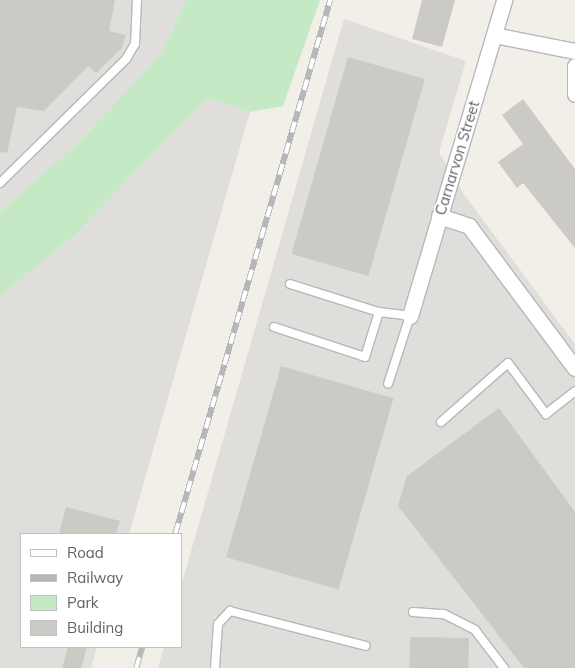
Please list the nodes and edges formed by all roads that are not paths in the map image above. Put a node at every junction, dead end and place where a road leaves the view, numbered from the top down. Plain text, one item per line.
1 (137, 0) edge
2 (504, 0) edge
3 (494, 35) junction
4 (575, 51) edge
5 (575, 66) edge
6 (575, 94) edge
7 (0, 183) edge
8 (439, 216) junction
9 (290, 284) dead end
10 (379, 312) junction
11 (410, 316) junction
12 (274, 327) dead end
13 (575, 368) edge
14 (388, 384) dead end
15 (575, 391) edge
16 (441, 422) dead end
17 (413, 612) dead end
18 (366, 646) dead end
19 (215, 668) edge
20 (504, 668) edge

1 - 7 lane
2 - 3 street, Carnarvon Street
3 - 4 street
3 - 8 street, Carnarvon Street
5 - 6 street
8 - 11 street, Carnarvon Street
8 - 13 street
9 - 10 lane
10 - 11 lane
10 - 12 lane
11 - 14 lane
15 - 16 lane
17 - 20 lane
18 - 19 lane

